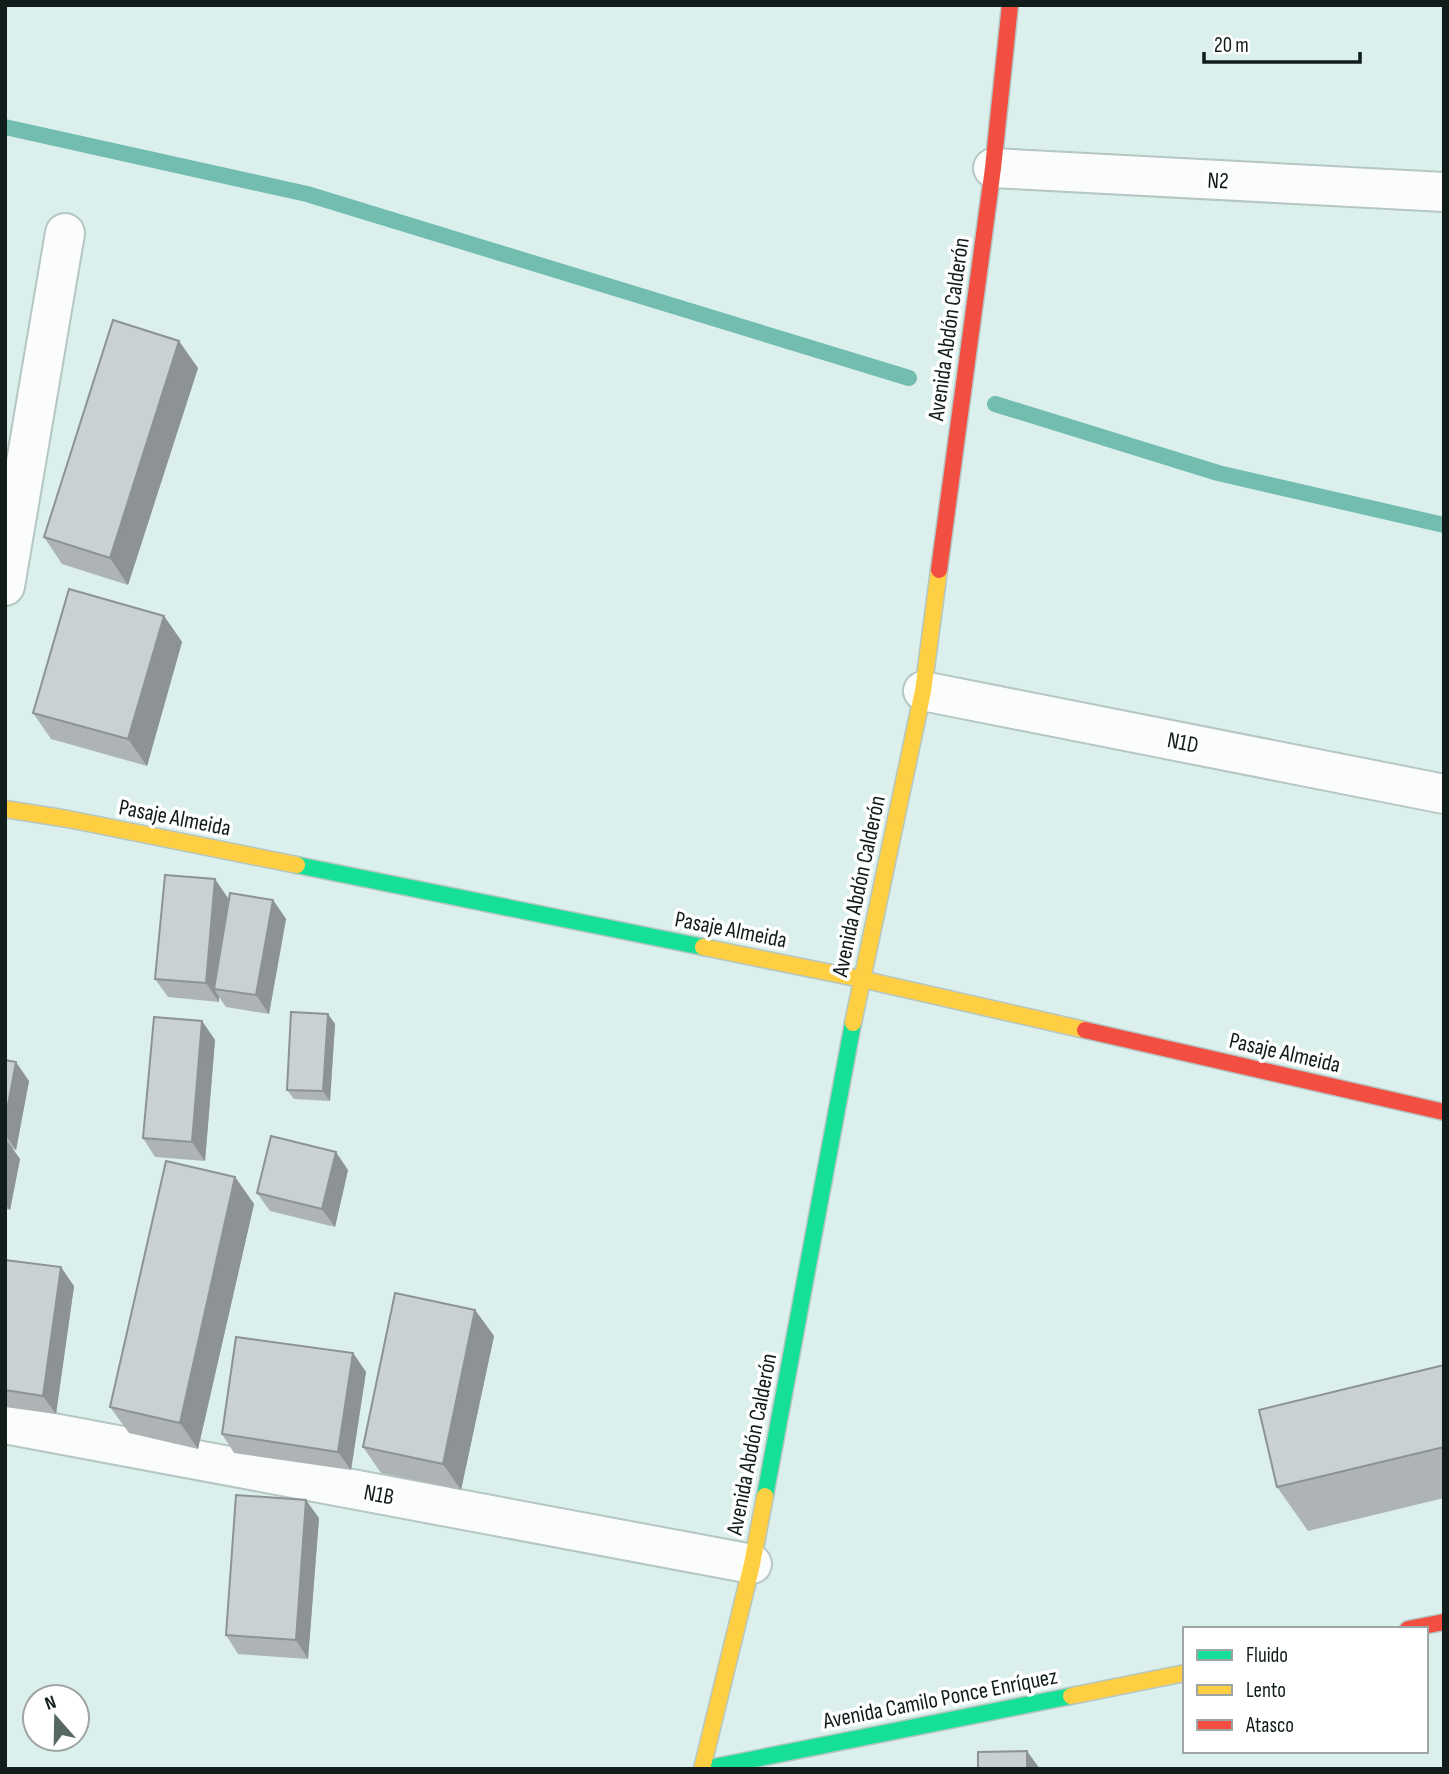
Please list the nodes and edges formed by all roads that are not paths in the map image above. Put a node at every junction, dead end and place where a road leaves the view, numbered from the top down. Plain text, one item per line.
1 (1010, 5) edge
2 (993, 168) junction
3 (1444, 192) edge
4 (65, 233) dead end
5 (5, 586) edge
6 (923, 691) junction
7 (1444, 794) edge
8 (5, 809) edge
9 (861, 979) junction
10 (1444, 1112) edge
11 (5, 1424) edge
12 (752, 1564) junction
13 (1444, 1622) edge
14 (1418, 1627) edge
15 (1183, 1673) edge
16 (703, 1769) edge

1 - 2 street, Avenida Abdón Calderón
2 - 3 street, N2
2 - 6 street, Avenida Abdón Calderón
4 - 5 street
6 - 7 street, N1D
6 - 9 street, Avenida Abdón Calderón
8 - 9 street, Pasaje Almeida
9 - 10 street, Pasaje Almeida
9 - 12 street, Avenida Abdón Calderón
11 - 12 street, N1B
12 - 16 street, Avenida Abdón Calderón
13 - 14 street
15 - 16 street, Avenida Camilo Ponce Enríquez

